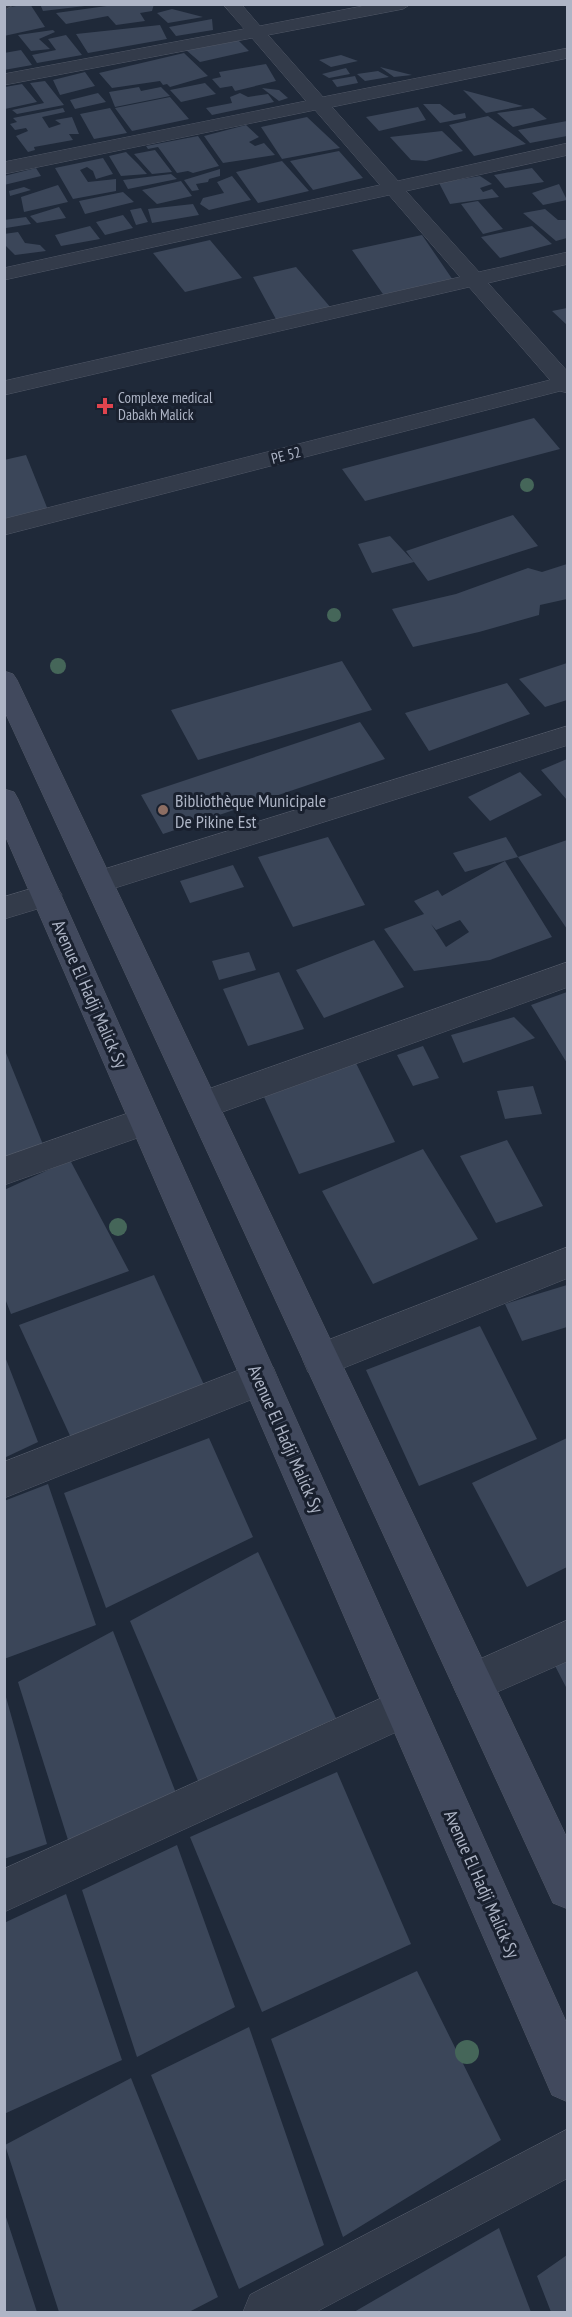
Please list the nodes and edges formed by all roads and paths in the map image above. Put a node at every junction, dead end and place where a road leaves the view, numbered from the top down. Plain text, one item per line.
1 (231, 4) edge
2 (403, 4) edge
3 (256, 32) junction
4 (567, 53) edge
5 (4, 80) edge
6 (319, 104) junction
7 (567, 149) edge
8 (4, 168) edge
9 (393, 188) junction
10 (567, 258) edge
11 (4, 274) edge
12 (475, 280) junction
13 (567, 384) edge
14 (4, 388) edge
15 (4, 527) edge
16 (4, 680) edge
17 (567, 735) edge
18 (4, 799) edge
19 (99, 882) junction
20 (47, 895) junction
21 (4, 908) edge
22 (567, 974) edge
23 (202, 1105) junction
24 (146, 1121) junction
25 (4, 1171) edge
26 (567, 1262) edge
27 (321, 1360) junction
28 (260, 1379) junction
29 (4, 1480) edge
30 (567, 1640) edge
31 (472, 1683) junction
32 (404, 1708) junction
33 (567, 1888) edge
34 (4, 1891) edge
35 (567, 2079) edge
36 (567, 2152) edge
37 (267, 2313) edge

1 - 3 street
2 - 3 street
3 - 5 street
3 - 6 street
4 - 6 street
6 - 8 street
6 - 9 street
7 - 9 street
9 - 11 street
9 - 12 street
10 - 12 street
12 - 13 street
12 - 14 street
13 - 15 street, PE 52
16 - 19 street
17 - 19 street
18 - 20 street, Avenue El Hadji Malick Sy
19 - 23 street
20 - 21 street
20 - 24 street, Avenue El Hadji Malick Sy
22 - 23 street
23 - 27 street
24 - 25 street
24 - 28 street, Avenue El Hadji Malick Sy
26 - 27 street
27 - 31 street
28 - 29 street
28 - 32 street, Avenue El Hadji Malick Sy
30 - 31 street
31 - 33 street
32 - 34 street
32 - 35 street, Avenue El Hadji Malick Sy
36 - 37 street

